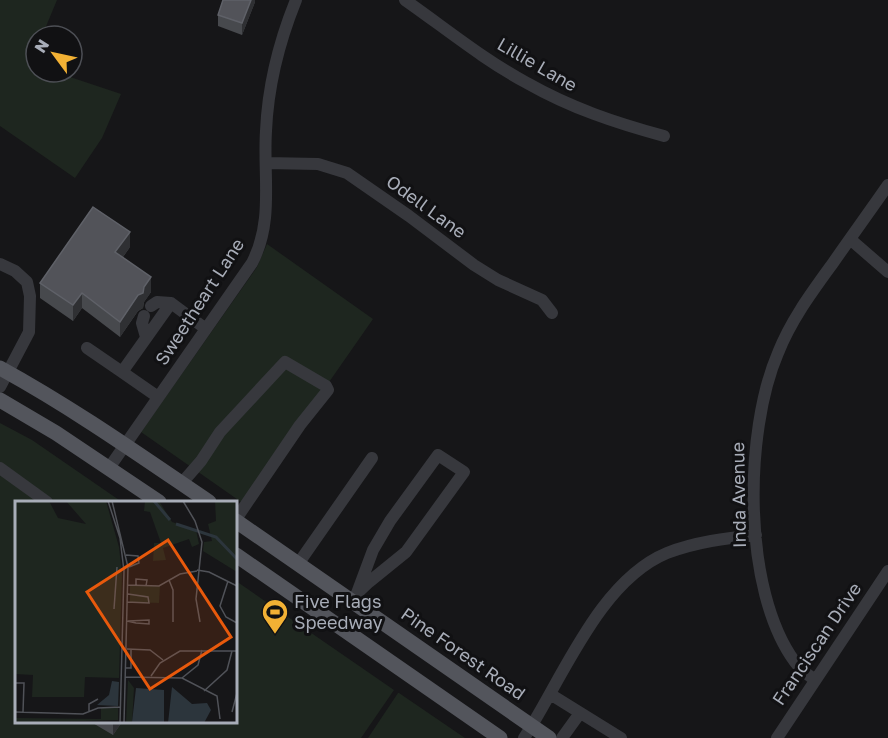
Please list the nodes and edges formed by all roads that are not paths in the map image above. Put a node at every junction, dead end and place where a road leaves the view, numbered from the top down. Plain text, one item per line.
1 (296, 0) edge
2 (405, 0) edge
3 (664, 136) dead end
4 (266, 163) junction
5 (888, 185) edge
6 (850, 239) junction
7 (0, 264) edge
8 (888, 272) edge
9 (171, 303) junction
10 (552, 313) dead end
11 (206, 329) junction
12 (146, 337) junction
13 (87, 348) dead end
14 (4, 370) edge
15 (122, 372) junction
16 (0, 387) edge
17 (0, 400) edge
18 (155, 402) junction
19 (125, 444) junction
20 (372, 458) dead end
21 (0, 468) edge
22 (109, 468) junction
23 (181, 483) junction
24 (46, 501) edge
25 (158, 501) edge
26 (208, 501) edge
27 (237, 519) edge
28 (237, 521) edge
29 (756, 535) junction
30 (279, 551) junction
31 (237, 556) edge
32 (298, 564) junction
33 (888, 571) edge
34 (263, 574) junction
35 (354, 597) junction
36 (815, 680) junction
37 (478, 689) junction
38 (550, 694) junction
39 (463, 712) junction
40 (579, 712) junction
41 (528, 732) edge
42 (500, 738) edge
43 (549, 738) edge
44 (562, 738) edge
45 (621, 738) edge
46 (777, 738) edge

1 - 4 street, Sweetheart Lane
2 - 3 street, Lillie Lane
4 - 10 street, Odell Lane
4 - 11 street, Sweetheart Lane
5 - 6 street, Inda Avenue
6 - 8 street
6 - 29 street, Inda Avenue
7 - 14 street
9 - 11 street
9 - 12 street
9 - 12 street
11 - 18 street, Sweetheart Lane
12 - 15 street
13 - 15 street
14 - 16 street
14 - 19 main road
15 - 18 street
17 - 22 main road
18 - 19 street, Sweetheart Lane
19 - 22 street, Sweetheart Lane
19 - 23 main road
20 - 32 street
21 - 24 street
22 - 25 main road
23 - 26 main road
23 - 27 street
28 - 30 main road, Pine Forest Road
29 - 36 street, Inda Avenue
29 - 38 street
30 - 32 main road, Pine Forest Road
30 - 34 main road
31 - 34 main road
32 - 35 main road, Pine Forest Road
33 - 36 street, Franciscan Drive
34 - 39 main road
35 - 35 street
35 - 37 main road, Pine Forest Road
36 - 46 street, Franciscan Drive
37 - 39 main road
37 - 41 main road, Pine Forest Road
38 - 40 street
38 - 41 street
39 - 42 main road
40 - 44 street
40 - 45 street
41 - 43 main road, Pine Forest Road

